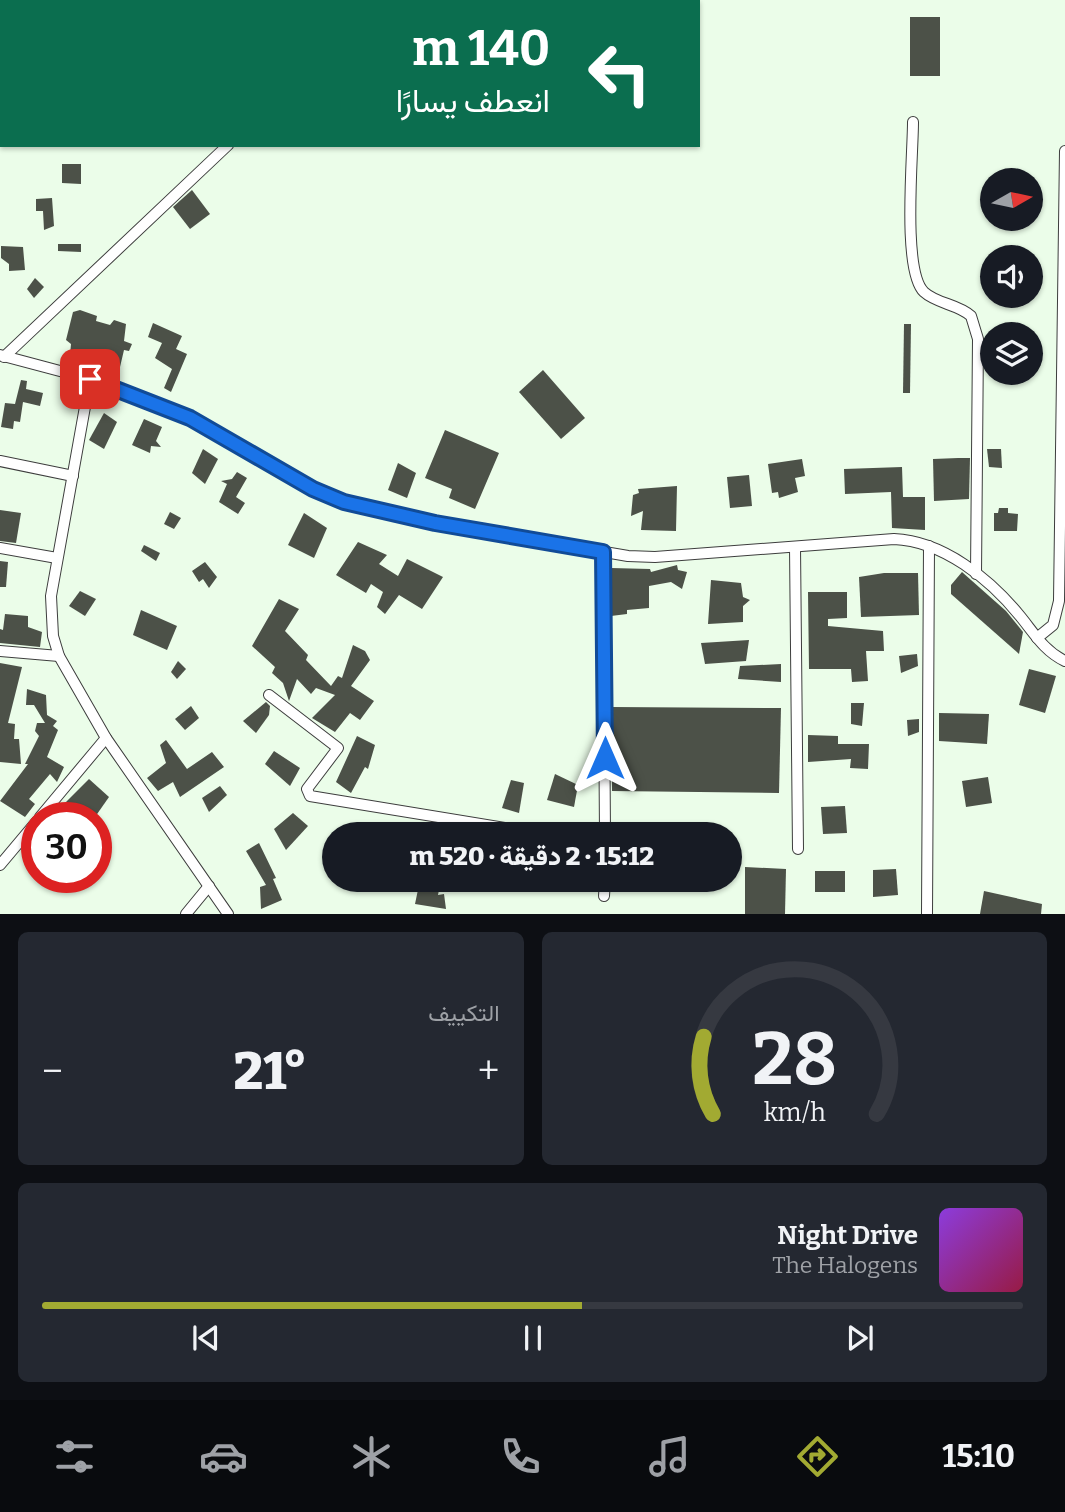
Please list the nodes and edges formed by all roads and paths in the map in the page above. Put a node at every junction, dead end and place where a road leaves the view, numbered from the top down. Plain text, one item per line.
1 (913, 122) dead end
2 (226, 147) edge
3 (1065, 151) edge
4 (2, 356) edge
5 (90, 379) junction
6 (0, 461) edge
7 (73, 476) junction
8 (929, 546) junction
9 (795, 547) junction
10 (0, 548) edge
11 (603, 552) junction
12 (57, 558) junction
13 (976, 573) junction
14 (1037, 638) junction
15 (0, 651) edge
16 (58, 656) junction
17 (1065, 661) edge
18 (269, 695) dead end
19 (106, 738) junction
20 (52, 802) edge
21 (469, 822) edge
22 (605, 822) edge
23 (21, 840) edge
24 (798, 849) dead end
25 (0, 865) edge
26 (209, 886) junction
27 (604, 892) edge
28 (604, 895) dead end
29 (186, 914) edge
30 (228, 914) edge
31 (927, 914) edge

1 - 13 street
2 - 4 street
3 - 14 street
4 - 5 street
5 - 7 street
5 - 11 street
6 - 7 street
7 - 12 street
8 - 9 street
8 - 13 street
8 - 31 street
9 - 11 street
9 - 24 street
10 - 12 street
11 - 22 street
12 - 16 street
13 - 14 street
14 - 17 street
15 - 16 street
16 - 19 street
18 - 21 street
19 - 20 street
19 - 26 street
23 - 25 street
26 - 29 street
26 - 30 street
27 - 28 street

